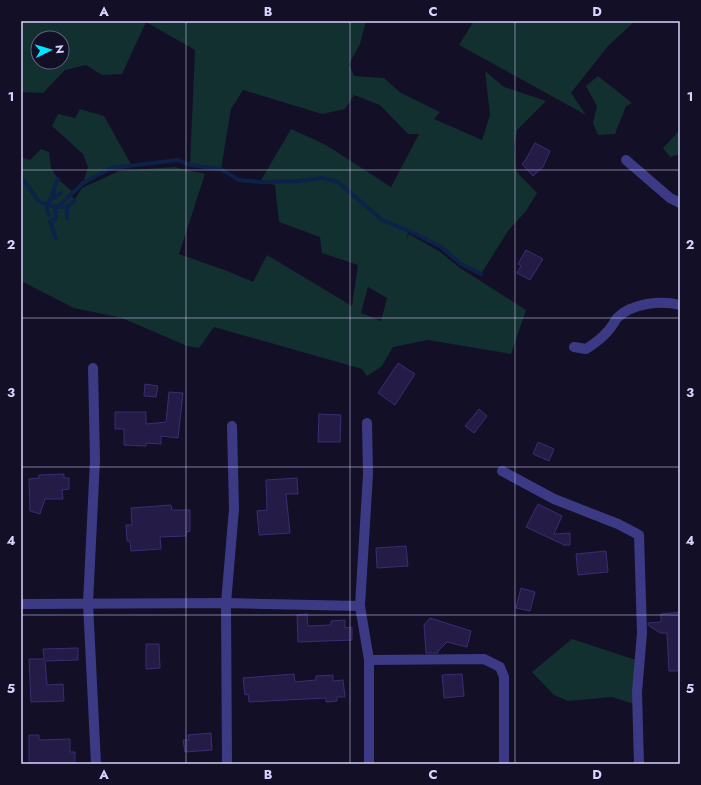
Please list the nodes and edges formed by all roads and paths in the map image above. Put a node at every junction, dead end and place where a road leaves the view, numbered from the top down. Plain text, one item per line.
1 (626, 160) dead end
2 (680, 203) edge
3 (680, 305) edge
4 (574, 347) dead end
5 (93, 368) dead end
6 (367, 423) dead end
7 (232, 426) dead end
8 (502, 471) dead end
9 (226, 603) junction
10 (21, 604) edge
11 (88, 604) junction
12 (360, 606) junction
13 (369, 660) junction
14 (96, 764) edge
15 (227, 764) edge
16 (369, 764) edge
17 (504, 764) edge
18 (639, 764) edge

1 - 2 street
3 - 4 street
5 - 11 street
6 - 12 street
7 - 9 street
8 - 18 street
9 - 11 street
9 - 12 street
9 - 15 street
10 - 11 street
11 - 14 street
12 - 13 street
13 - 16 street
13 - 17 street

